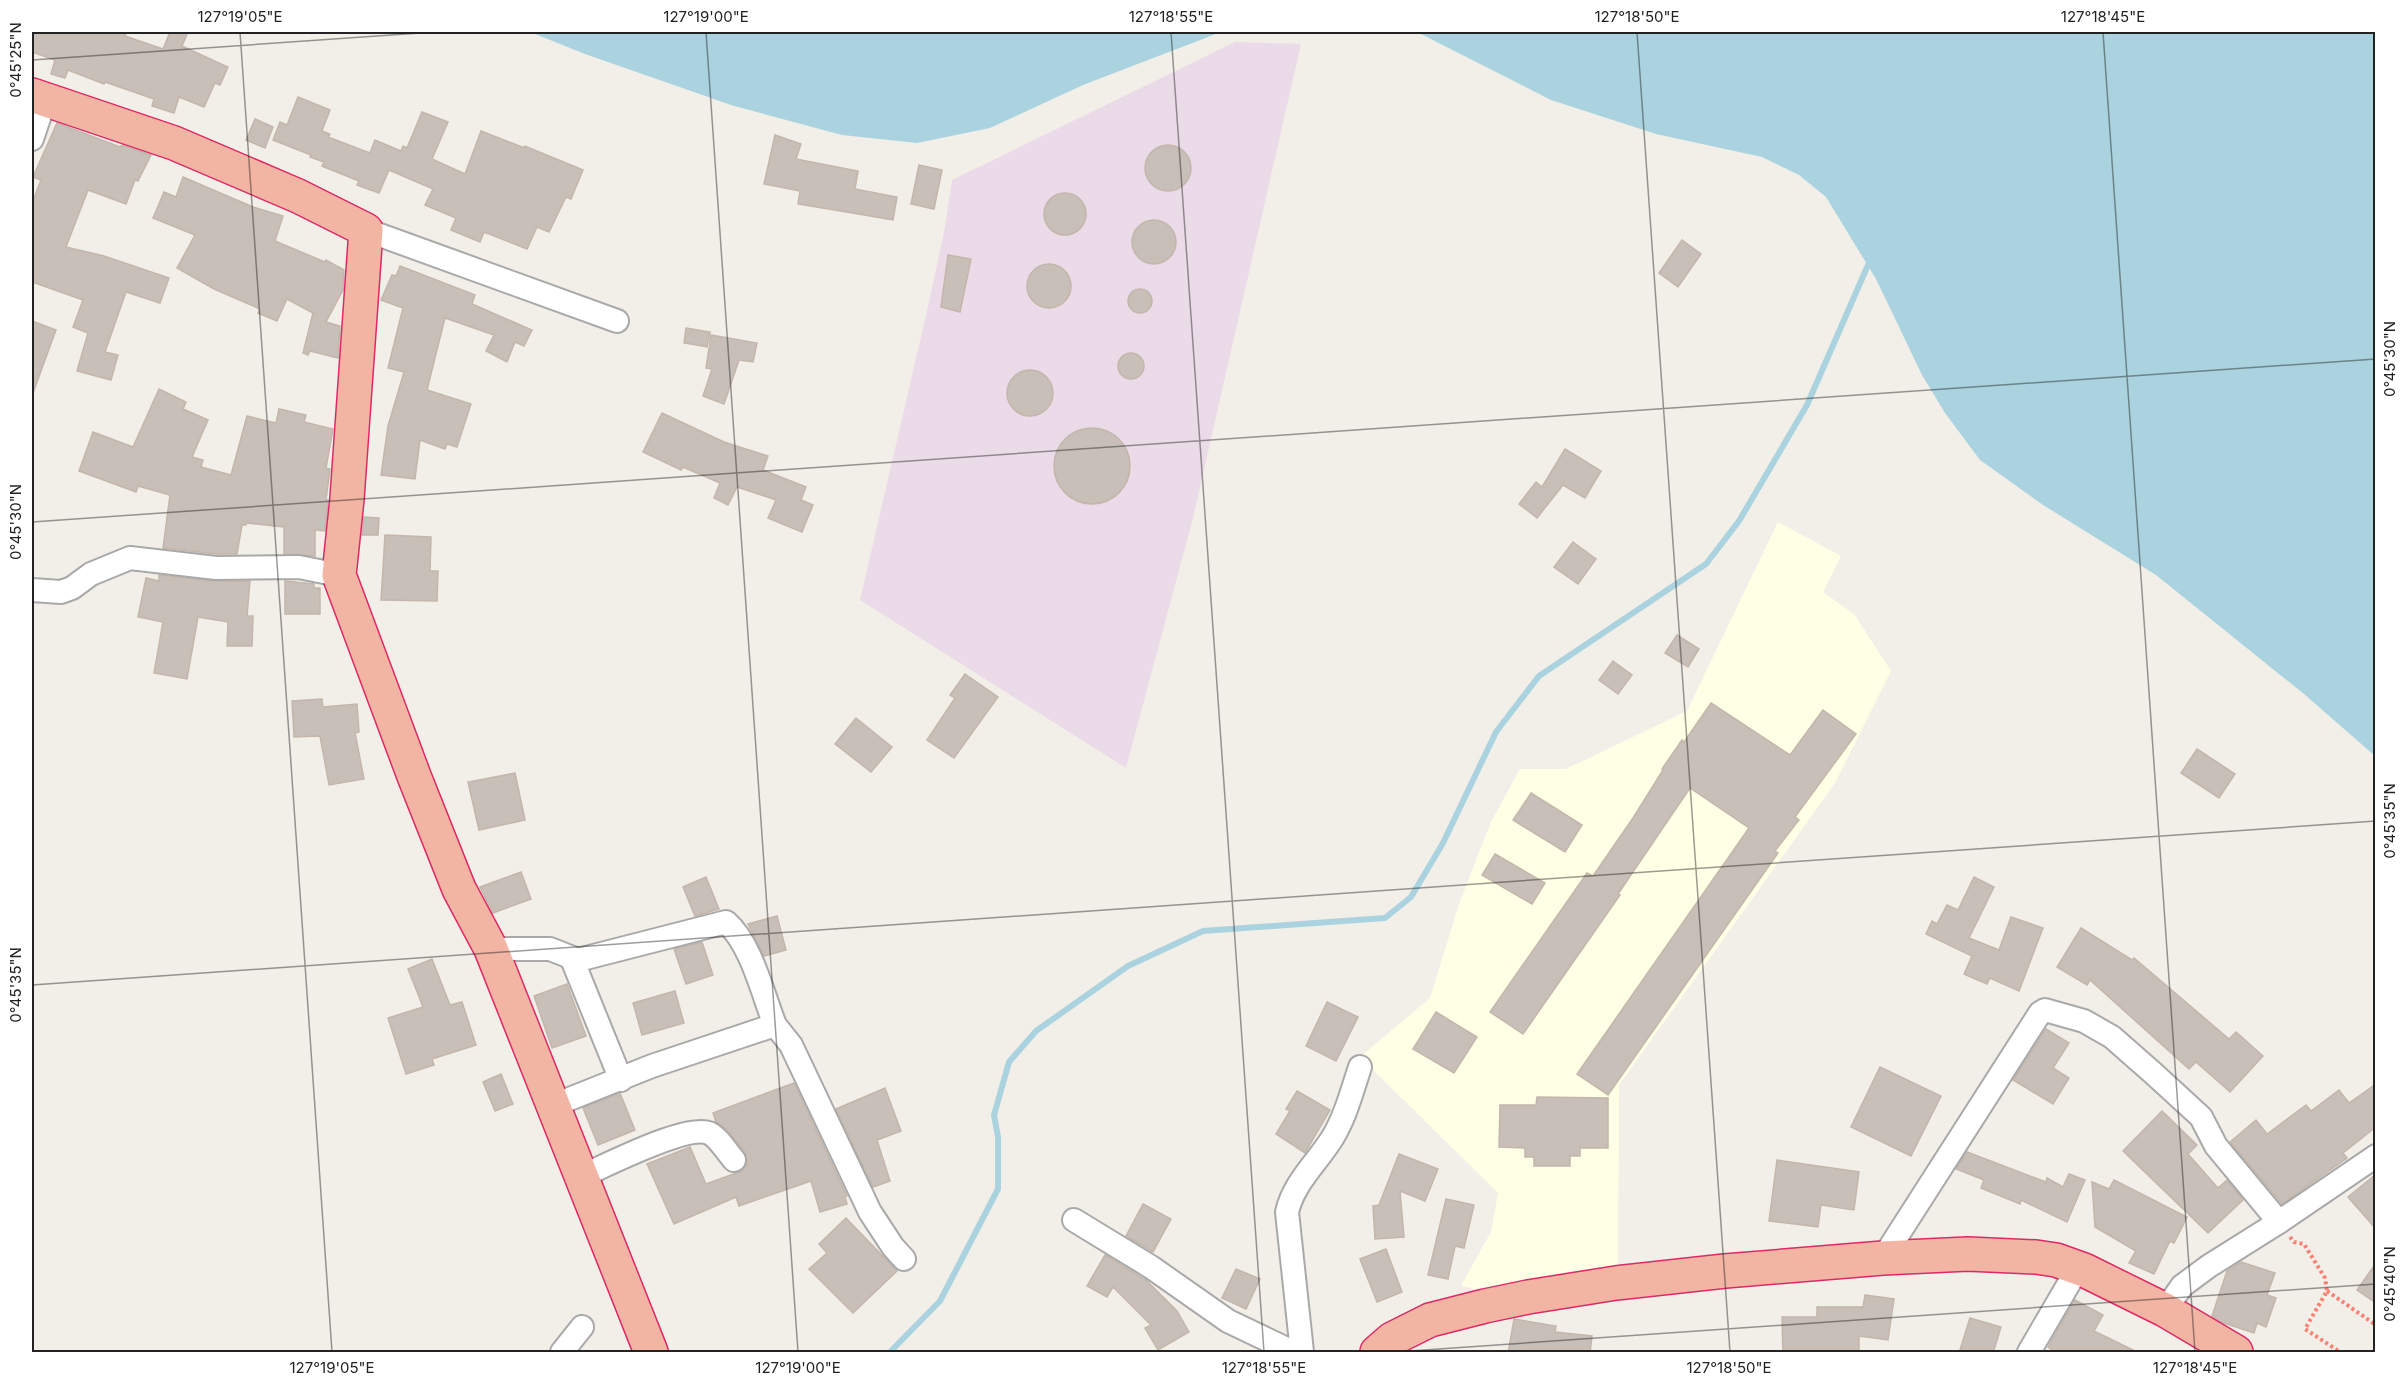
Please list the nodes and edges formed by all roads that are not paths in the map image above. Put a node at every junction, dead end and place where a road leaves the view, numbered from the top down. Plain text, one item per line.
1 (38, 98) edge
2 (32, 139) edge
3 (366, 230) junction
4 (617, 321) dead end
5 (339, 575) junction
6 (32, 590) edge
7 (490, 949) junction
8 (572, 959) junction
9 (775, 1025) junction
10 (1360, 1067) dead end
11 (621, 1080) junction
12 (552, 1106) junction
13 (2376, 1156) edge
14 (734, 1160) dead end
15 (580, 1177) junction
16 (1074, 1220) dead end
17 (2279, 1222) junction
18 (1882, 1258) junction
19 (904, 1259) dead end
20 (2078, 1268) junction
21 (2165, 1310) junction
22 (582, 1327) dead end
23 (562, 1353) edge
24 (651, 1353) edge
25 (1293, 1353) edge
26 (1302, 1353) edge
27 (1377, 1353) edge
28 (2029, 1353) edge
29 (2236, 1353) edge

1 - 2 street
1 - 3 highway
3 - 4 street
3 - 5 highway
5 - 6 street
5 - 7 highway
7 - 8 street
7 - 12 highway
8 - 9 street
8 - 11 street
9 - 11 street
9 - 19 street
10 - 26 street
11 - 12 street
12 - 15 highway
13 - 17 street
14 - 15 street
15 - 24 highway
16 - 25 street
17 - 18 street
17 - 21 street
18 - 20 highway
18 - 27 highway
20 - 21 highway
20 - 28 street
21 - 29 highway
22 - 23 street

